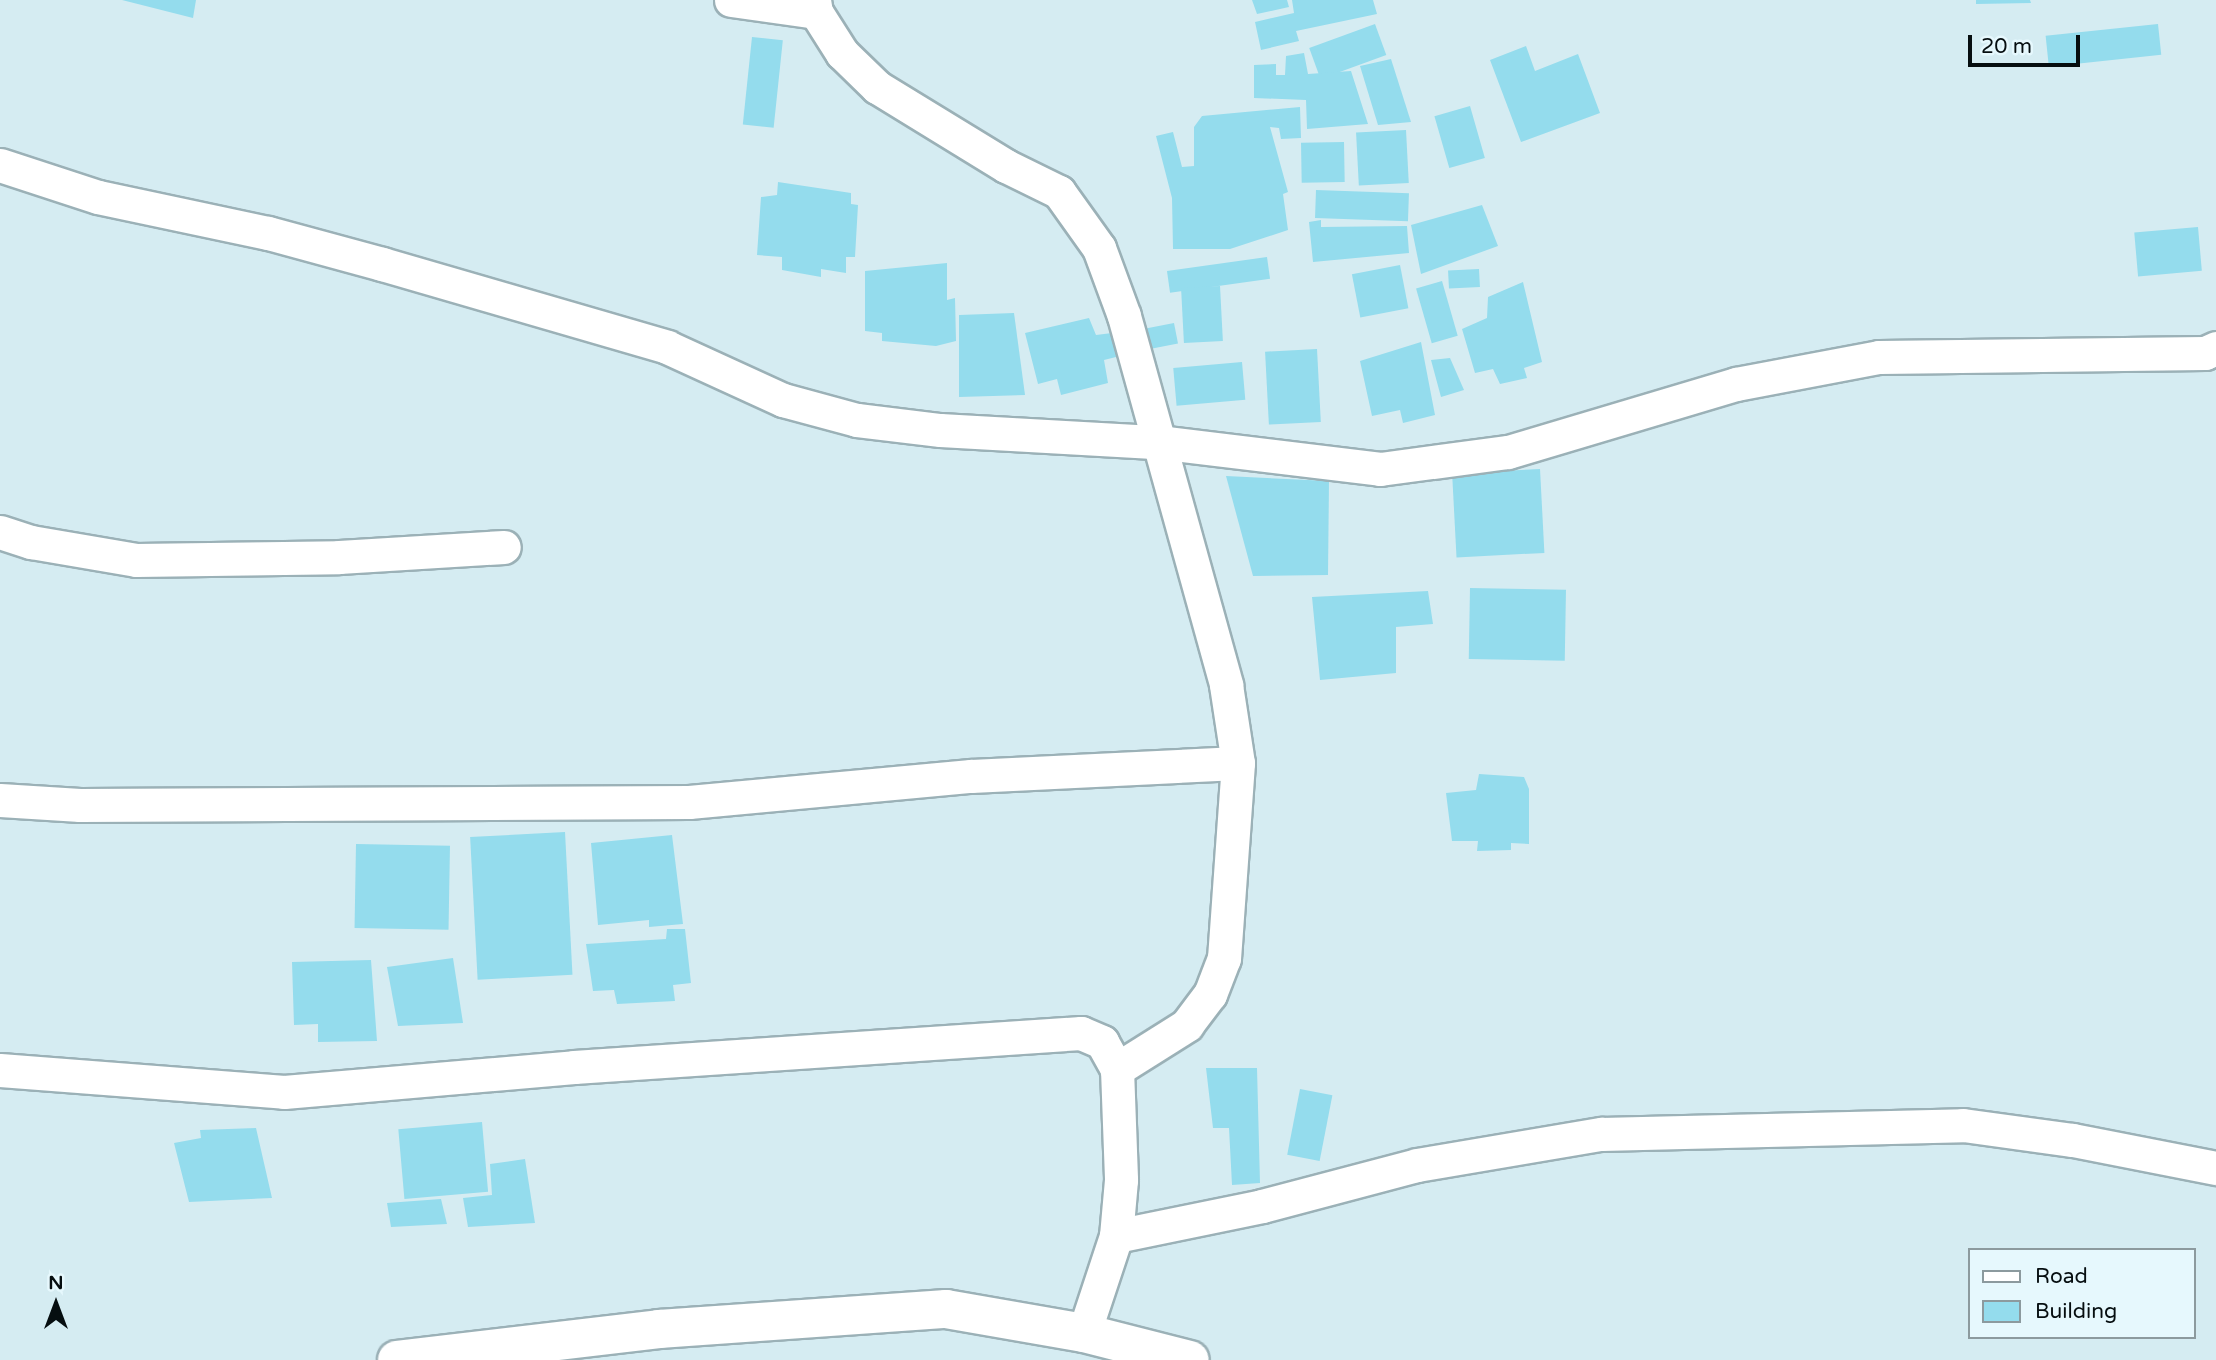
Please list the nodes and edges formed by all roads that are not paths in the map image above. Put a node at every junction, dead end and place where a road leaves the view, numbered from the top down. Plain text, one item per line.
1 (731, 0) edge
2 (815, 6) edge
3 (0, 165) edge
4 (2216, 348) edge
5 (1158, 443) junction
6 (0, 532) edge
7 (504, 547) dead end
8 (1238, 762) junction
9 (0, 800) edge
10 (1117, 1069) junction
11 (0, 1070) edge
12 (2216, 1168) edge
13 (1116, 1236) junction
14 (1084, 1334) junction
15 (397, 1360) edge
16 (1190, 1360) edge

1 - 2 street
2 - 5 street
3 - 5 street
4 - 5 street
5 - 8 street
6 - 7 street
8 - 9 street
8 - 10 street
10 - 11 street
10 - 13 street
12 - 13 street
13 - 14 street
14 - 15 main road
14 - 16 main road

